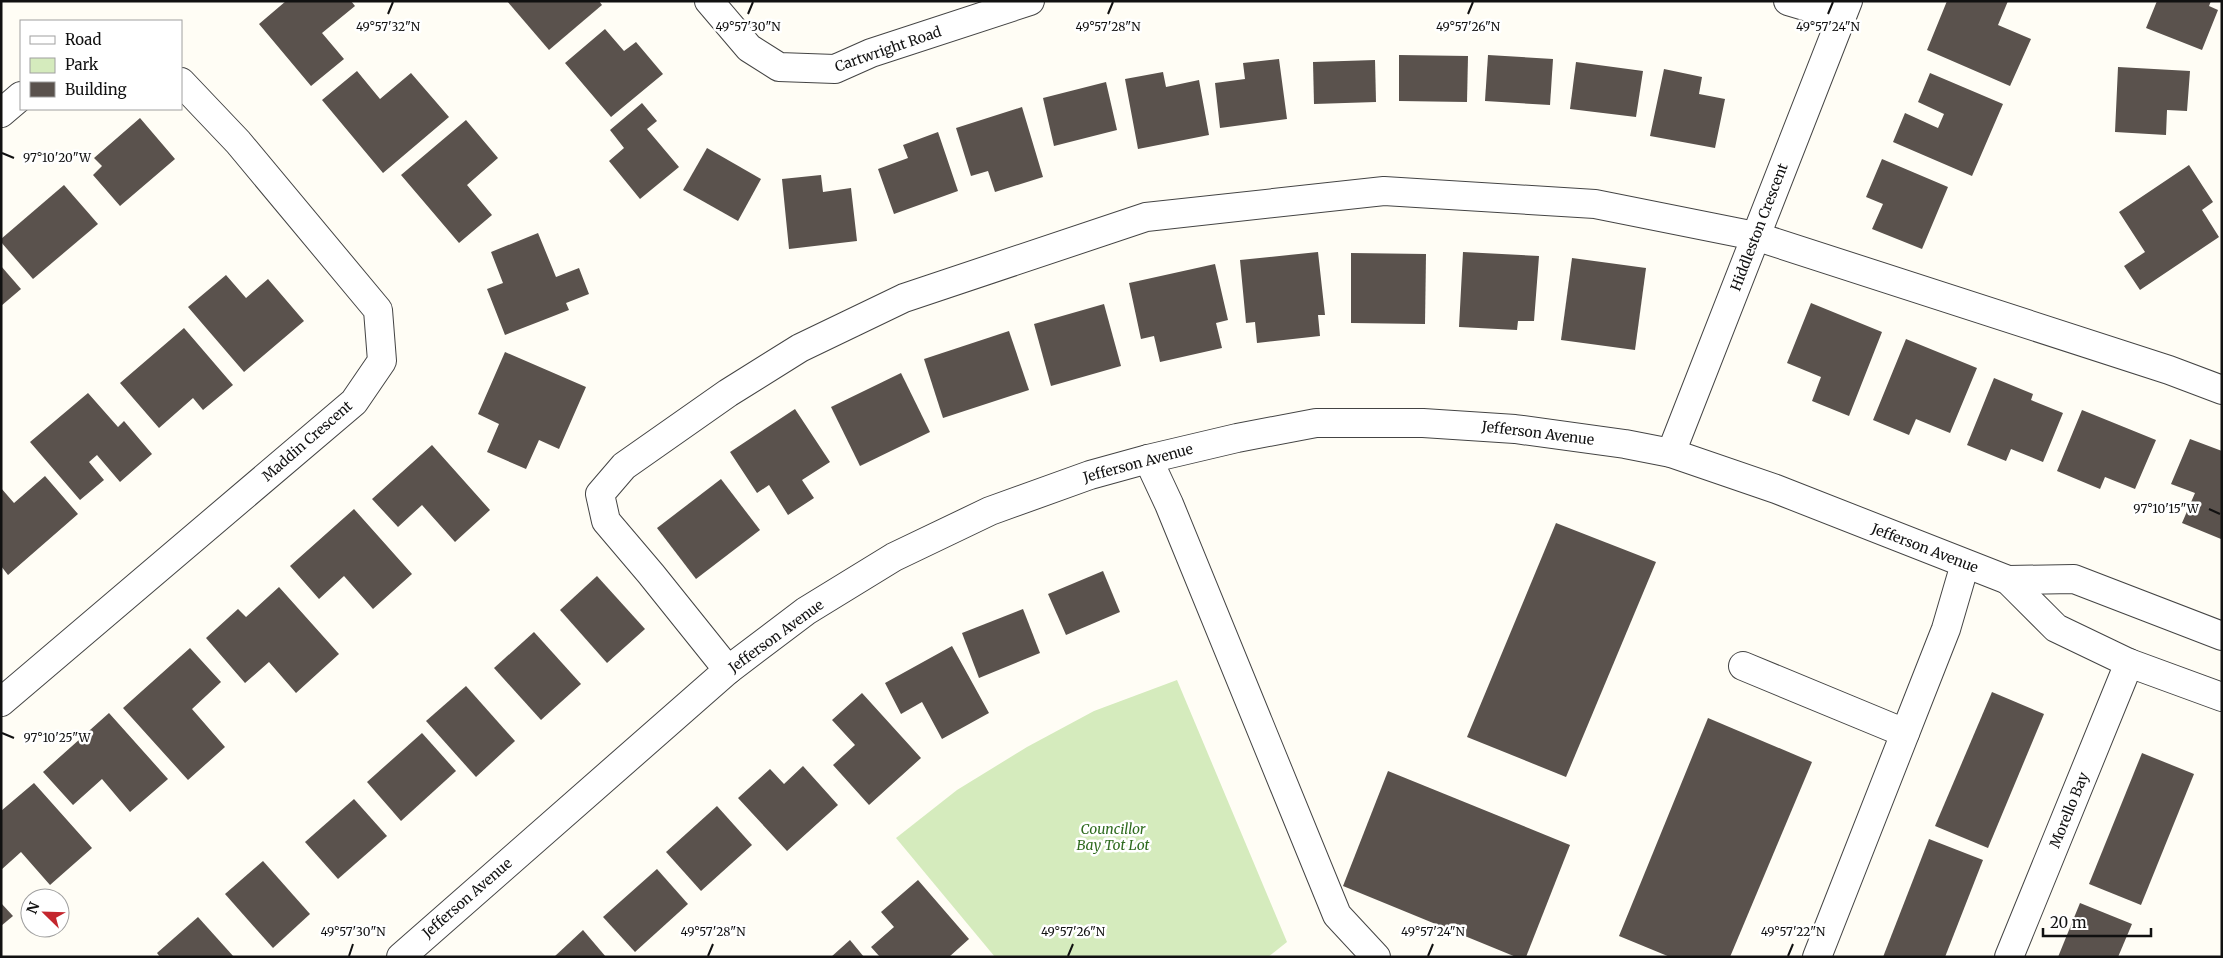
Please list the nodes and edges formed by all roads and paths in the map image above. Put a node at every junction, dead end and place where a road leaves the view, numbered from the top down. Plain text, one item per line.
1 (709, 1) edge
2 (1030, 1) edge
3 (1788, 1) edge
4 (1845, 9) edge
5 (182, 83) edge
6 (20, 97) edge
7 (1, 113) edge
8 (1755, 236) junction
9 (2222, 390) edge
10 (1671, 453) junction
11 (1148, 458) junction
12 (1965, 564) junction
13 (2008, 580) junction
14 (2222, 636) edge
15 (2129, 663) junction
16 (1743, 666) dead end
17 (728, 670) junction
18 (2222, 697) edge
19 (1, 702) edge
20 (1905, 733) junction
21 (400, 957) edge
22 (1376, 957) edge
23 (1816, 957) edge
24 (2009, 957) edge

1 - 2 street, Cartwright Road
3 - 4 street
4 - 8 street, Hiddleston Crescent
5 - 19 street, Maddin Crescent
6 - 7 street
8 - 9 street
8 - 10 street, Hiddleston Crescent
8 - 17 street
10 - 11 street, Jefferson Avenue
10 - 12 street, Jefferson Avenue
11 - 17 street, Jefferson Avenue
11 - 22 street
12 - 13 street, Jefferson Avenue
12 - 20 street
13 - 14 street, Jefferson Avenue
13 - 15 street, Jefferson Avenue
15 - 18 street, Jefferson Avenue
15 - 24 street, Morello Bay
16 - 20 street
17 - 21 street, Jefferson Avenue
20 - 23 street

